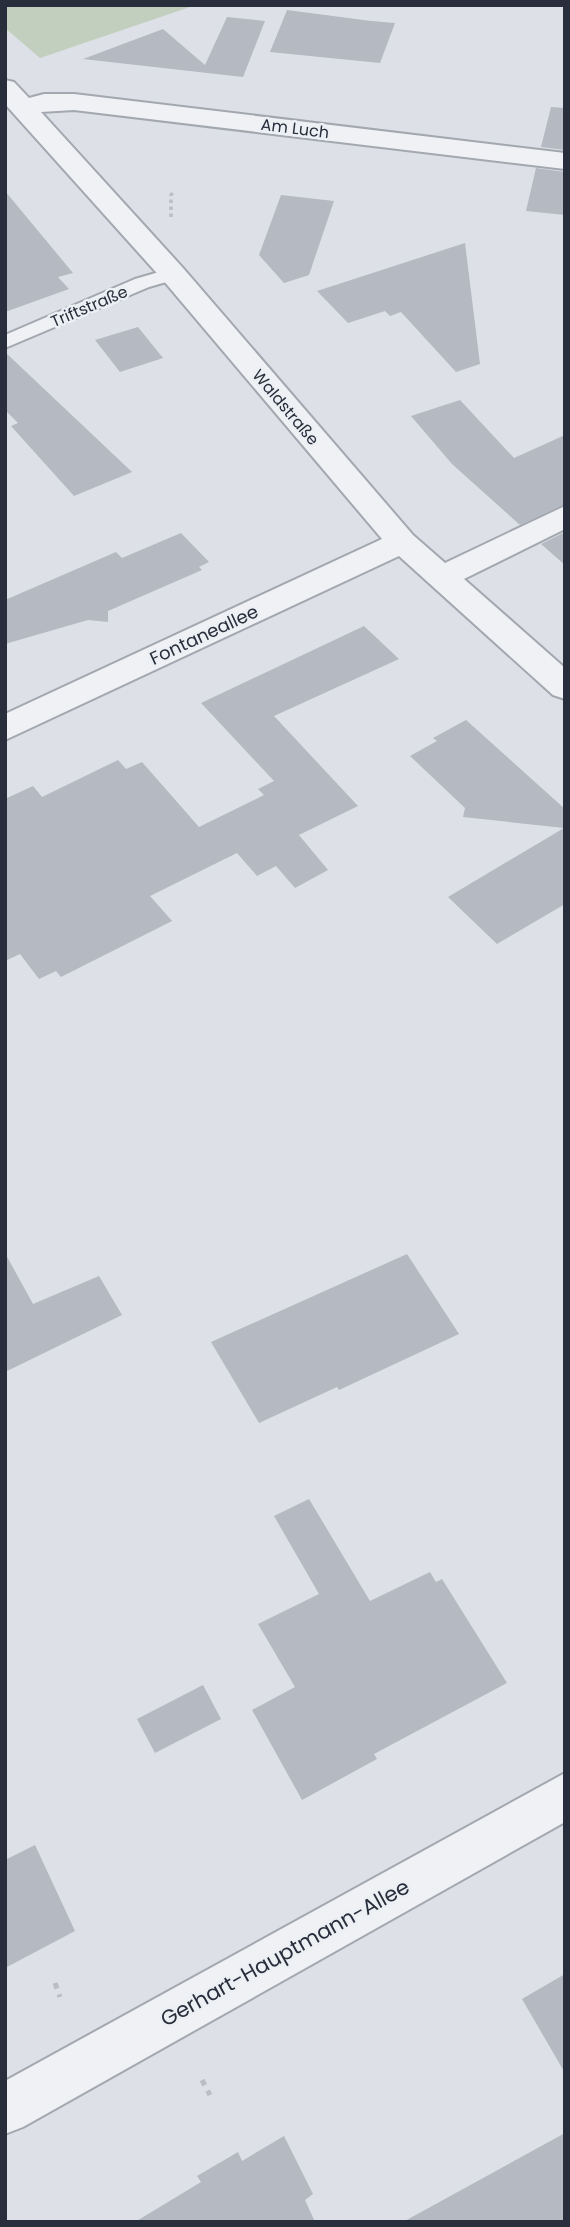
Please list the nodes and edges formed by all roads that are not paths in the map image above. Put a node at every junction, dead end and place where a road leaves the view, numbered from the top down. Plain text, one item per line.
1 (5, 88) edge
2 (25, 108) junction
3 (565, 161) edge
4 (173, 274) junction
5 (5, 342) edge
6 (565, 516) edge
7 (402, 542) junction
8 (440, 578) junction
9 (565, 687) edge
10 (5, 727) edge
11 (565, 1796) edge
12 (5, 2109) edge

1 - 2 street, Waldstraße
2 - 3 street, Am Luch
2 - 4 street, Waldstraße
4 - 5 lane, Triftstraße
4 - 7 street, Waldstraße
6 - 8 street
7 - 8 street, Waldstraße
7 - 10 street, Fontaneallee
8 - 9 street, Waldstraße
11 - 12 street, Gerhart-Hauptmann-Allee

